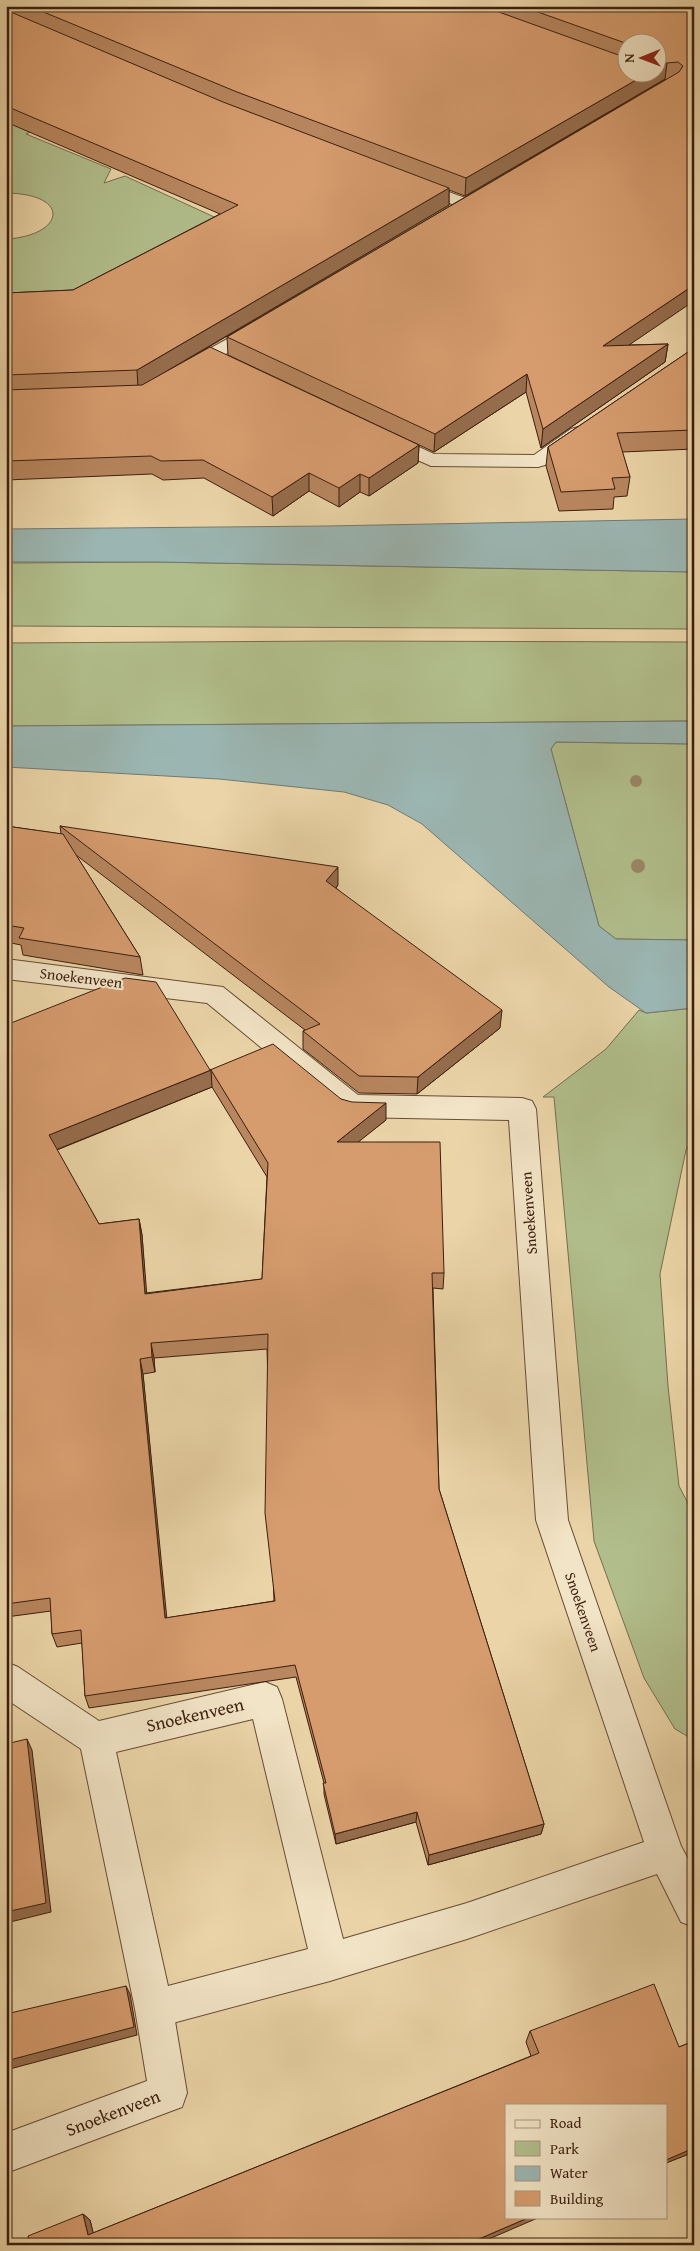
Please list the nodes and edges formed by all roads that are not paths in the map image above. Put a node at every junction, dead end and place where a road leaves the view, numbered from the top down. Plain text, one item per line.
1 (666, 82) edge
2 (671, 84) junction
3 (694, 87) edge
4 (654, 94) edge
5 (401, 180) edge
6 (482, 195) edge
7 (465, 204) junction
8 (448, 214) edge
9 (278, 315) edge
10 (210, 356) junction
11 (228, 364) edge
12 (168, 380) edge
13 (592, 423) edge
14 (363, 428) edge
15 (6, 969) edge
16 (6, 1679) edge
17 (96, 1739) junction
18 (666, 1854) junction
19 (694, 1909) edge
20 (330, 1962) junction
21 (154, 2009) junction
22 (6, 2153) edge

1 - 2 street
2 - 3 street
2 - 4 street
5 - 7 street
6 - 7 street
7 - 8 street
9 - 10 street
10 - 11 street
10 - 12 street
13 - 14 street
15 - 18 street, Snoekenveen
16 - 17 street
17 - 20 street, Snoekenveen
17 - 21 street, Snoekenveen
18 - 19 street, Snoekenveen
18 - 20 street
20 - 21 street
21 - 22 street, Snoekenveen

